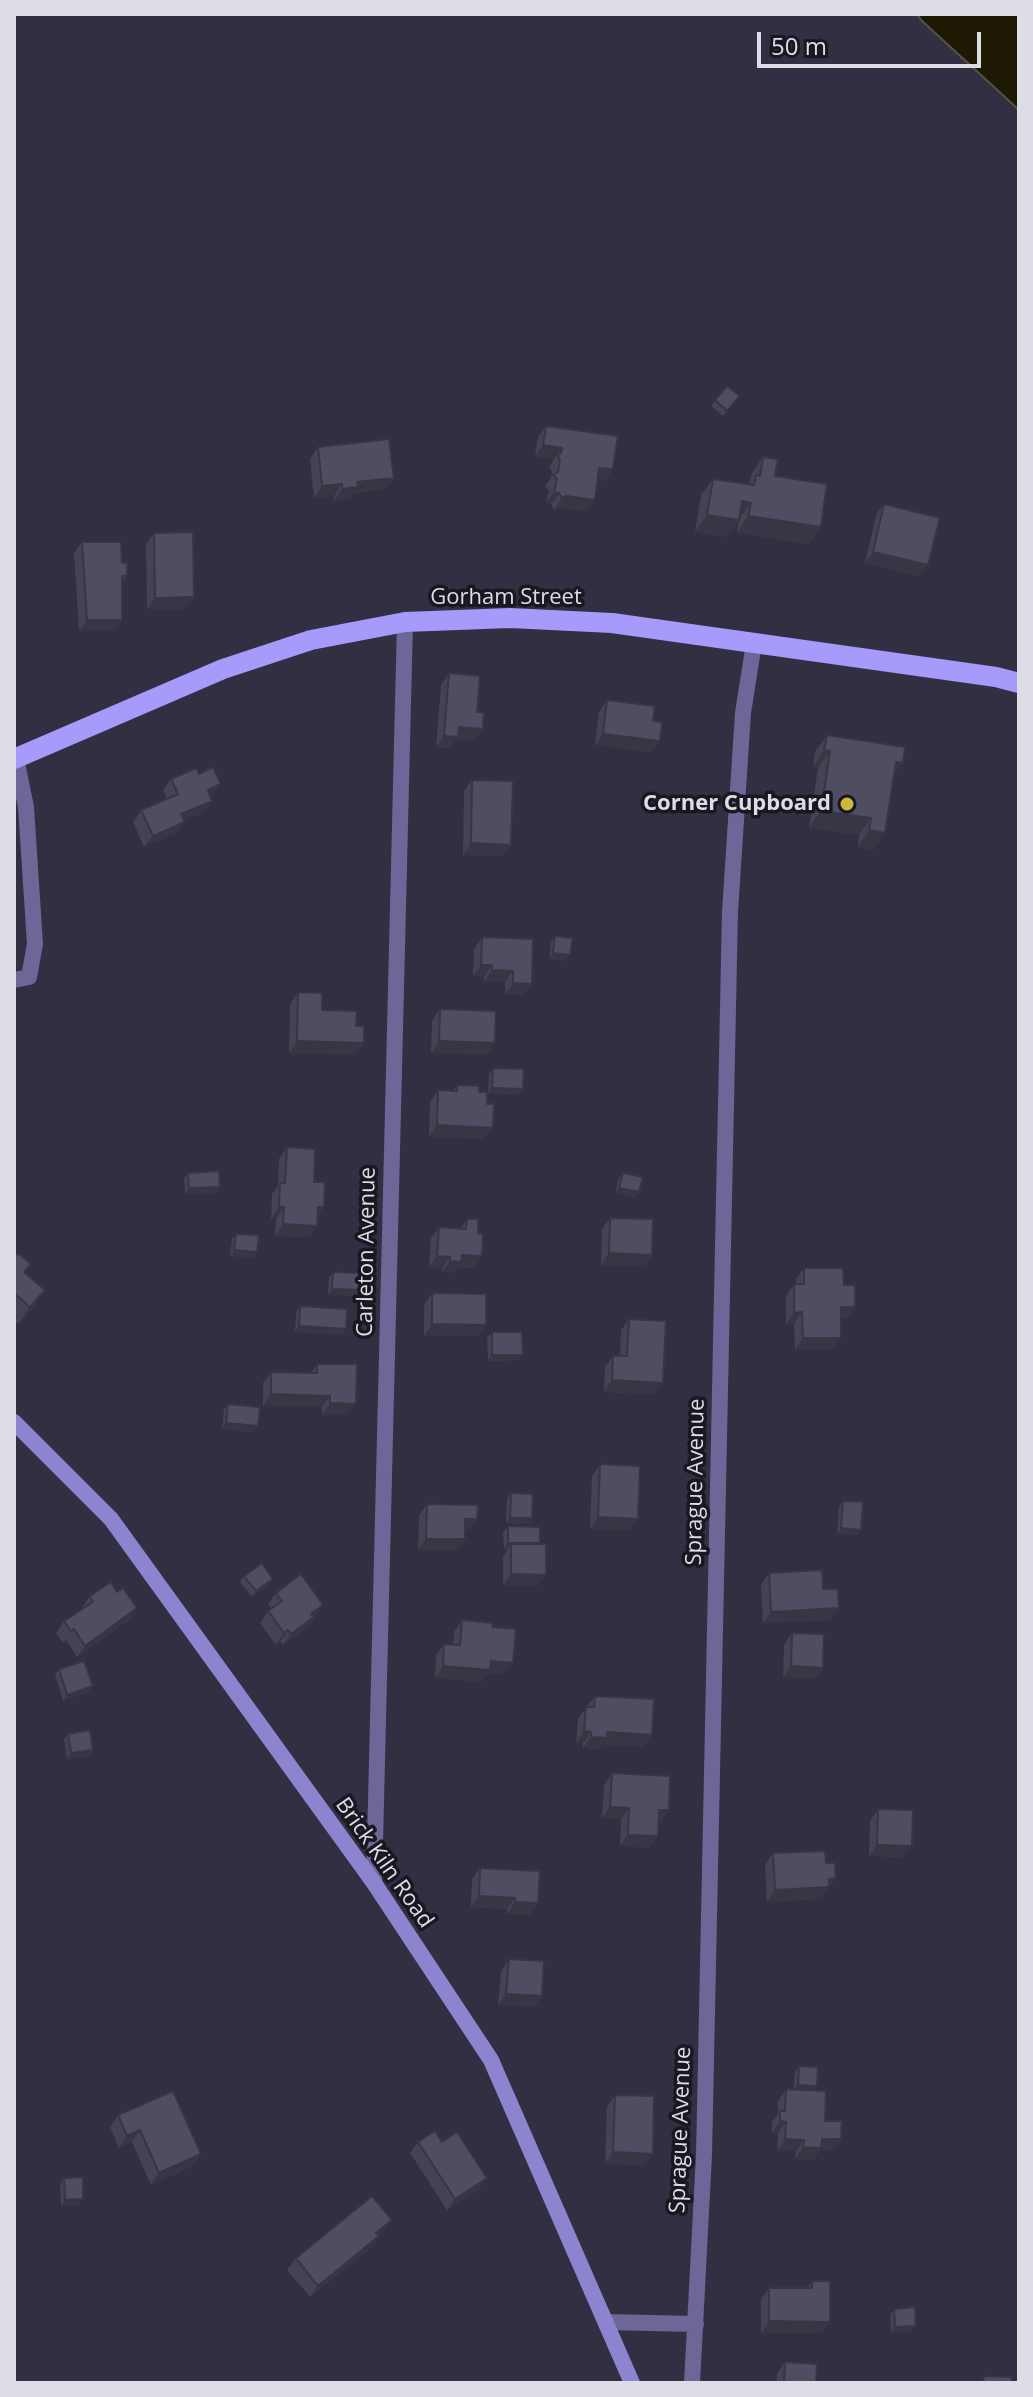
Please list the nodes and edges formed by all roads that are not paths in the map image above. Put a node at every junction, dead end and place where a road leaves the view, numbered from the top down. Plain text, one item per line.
1 (405, 622) junction
2 (754, 643) junction
3 (1019, 683) edge
4 (15, 759) edge
5 (14, 980) edge
6 (14, 1422) edge
7 (374, 1883) junction
8 (606, 2322) junction
9 (696, 2324) junction
10 (632, 2383) edge
11 (692, 2383) edge

1 - 2 main road, Gorham Street
1 - 4 main road, Gorham Street
1 - 7 street, Carleton Avenue
2 - 3 main road, Gorham Street
2 - 9 street, Sprague Avenue
4 - 5 street
6 - 7 street, Brick Kiln Road
7 - 8 street, Brick Kiln Road
8 - 9 street
8 - 10 street, Brick Kiln Road
9 - 11 street, Sprague Avenue

